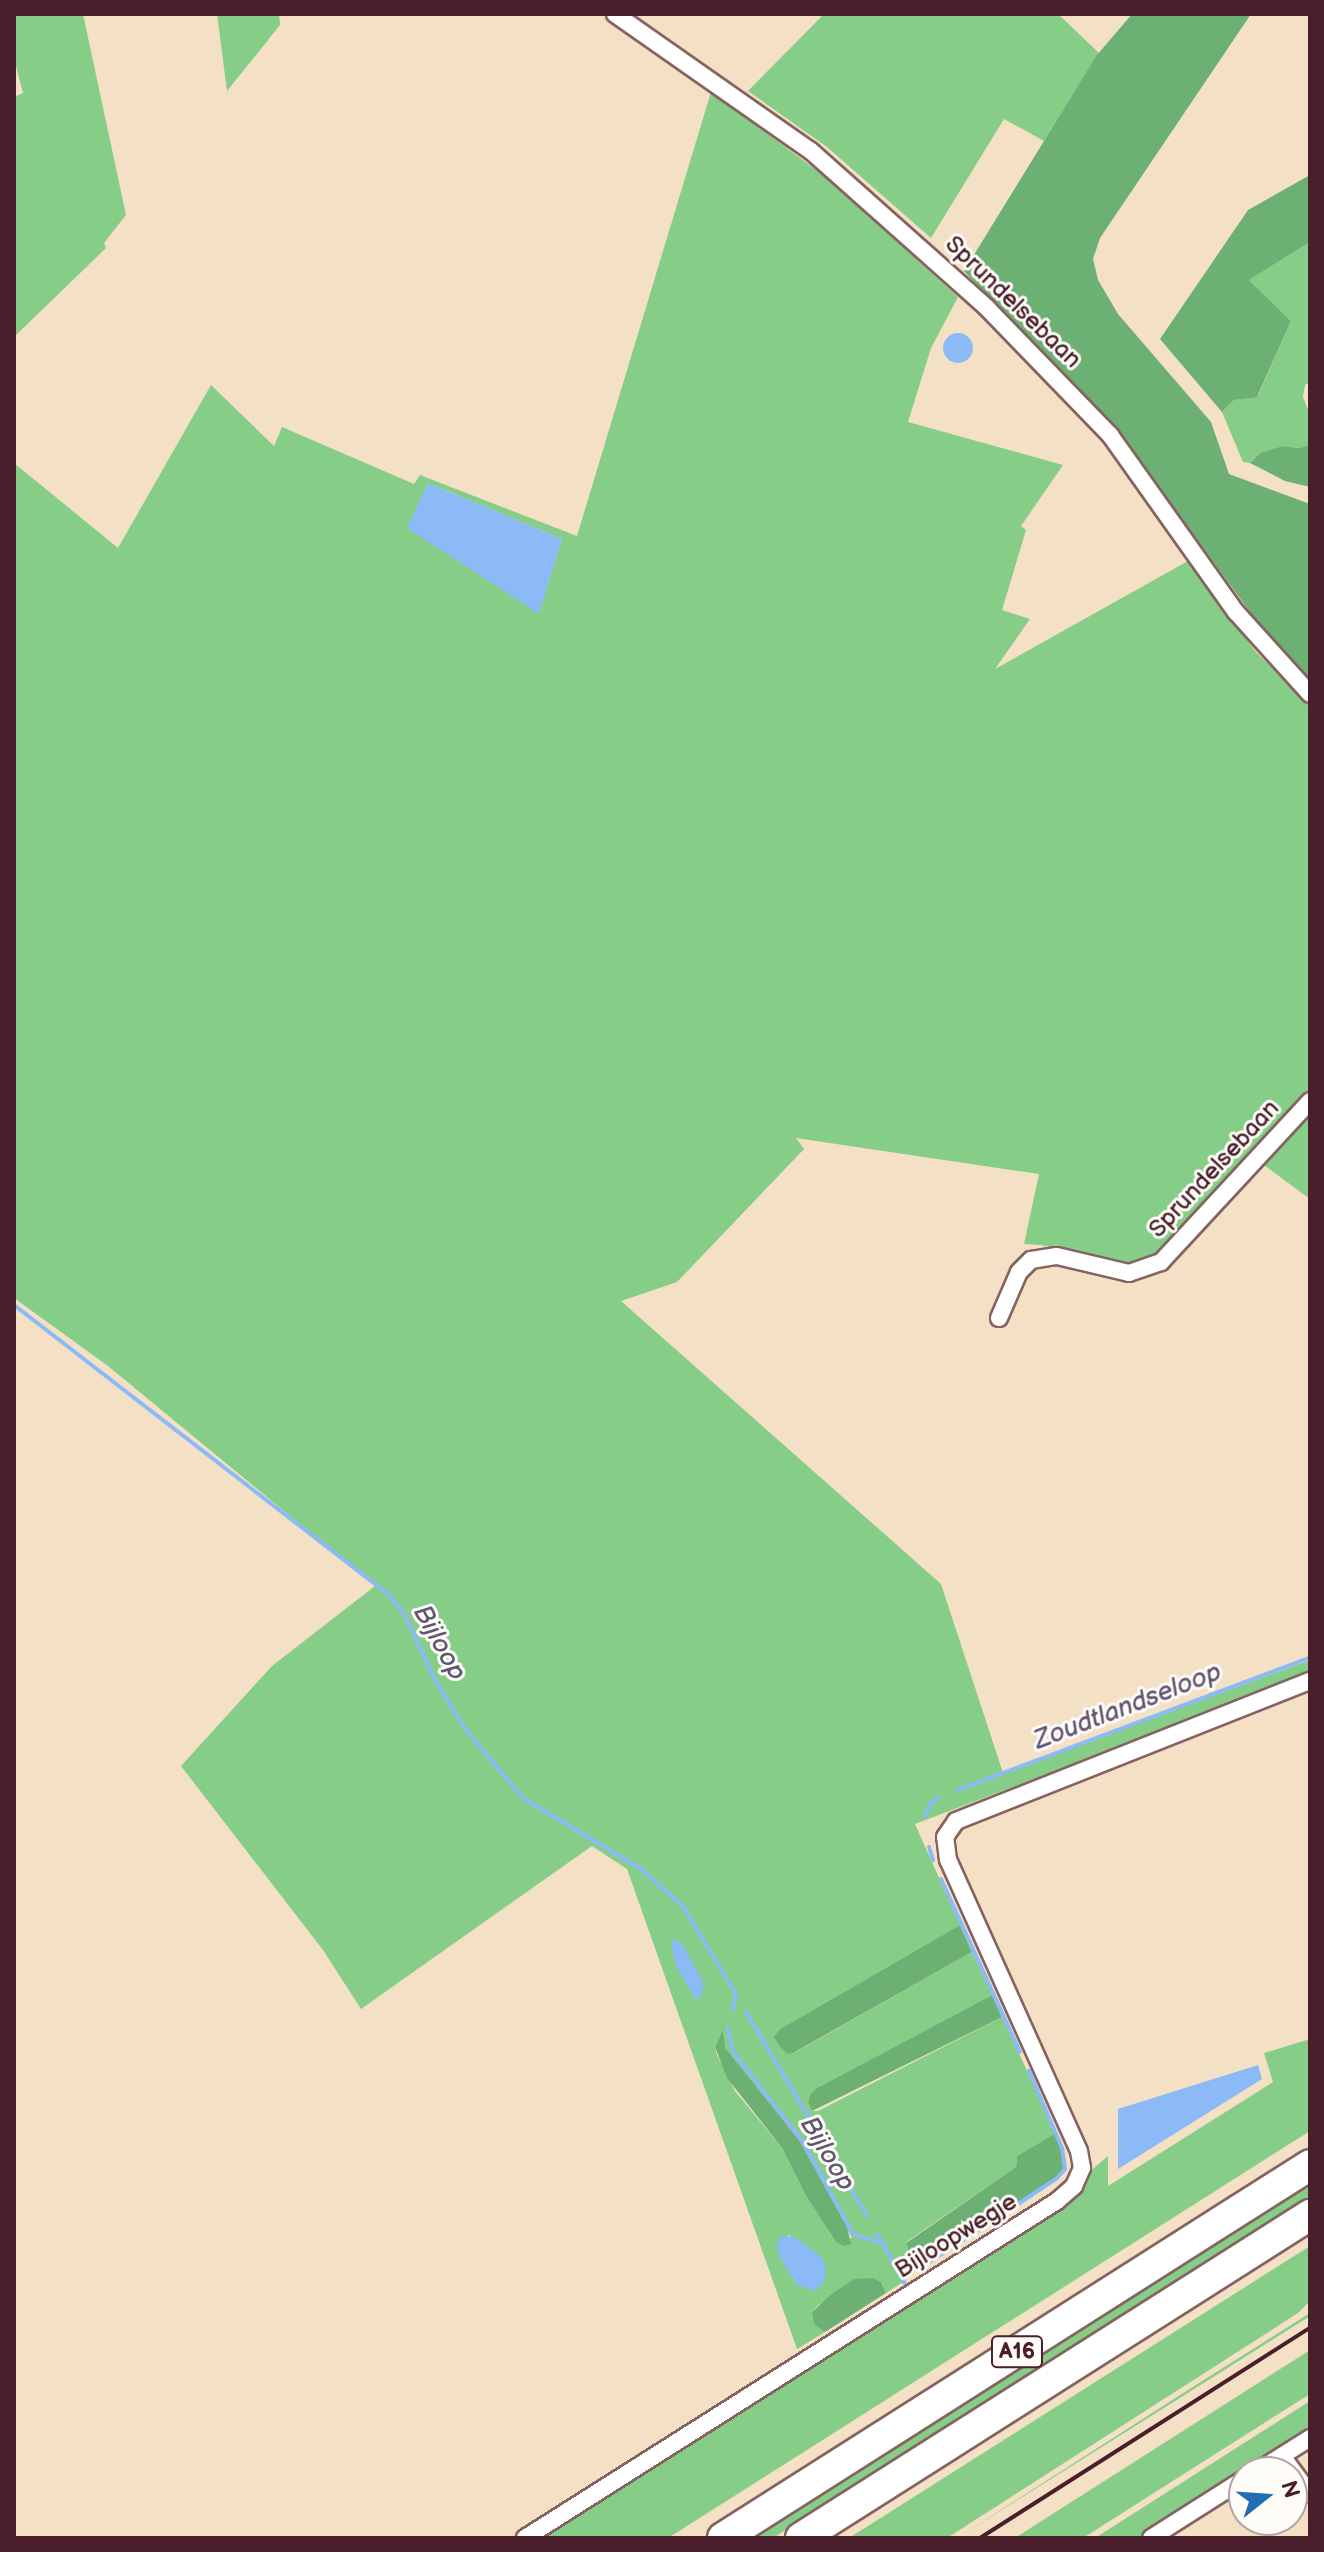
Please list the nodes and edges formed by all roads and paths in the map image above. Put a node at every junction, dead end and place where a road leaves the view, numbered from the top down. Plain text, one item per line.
1 (615, 14) edge
2 (1310, 694) edge
3 (1310, 1101) edge
4 (999, 1318) dead end
5 (1310, 1681) edge
6 (1310, 2165) edge
7 (1310, 2215) edge
8 (1310, 2438) edge
9 (1282, 2456) edge
10 (1228, 2489) edge
11 (525, 2538) edge
12 (723, 2538) edge
13 (801, 2538) edge
14 (1151, 2538) edge

1 - 2 street, Sprundelsebaan
3 - 4 street, Sprundelsebaan
5 - 11 street, Bijloopwegje
6 - 12 highway, A16
7 - 13 highway, A16
8 - 9 street
10 - 14 street

